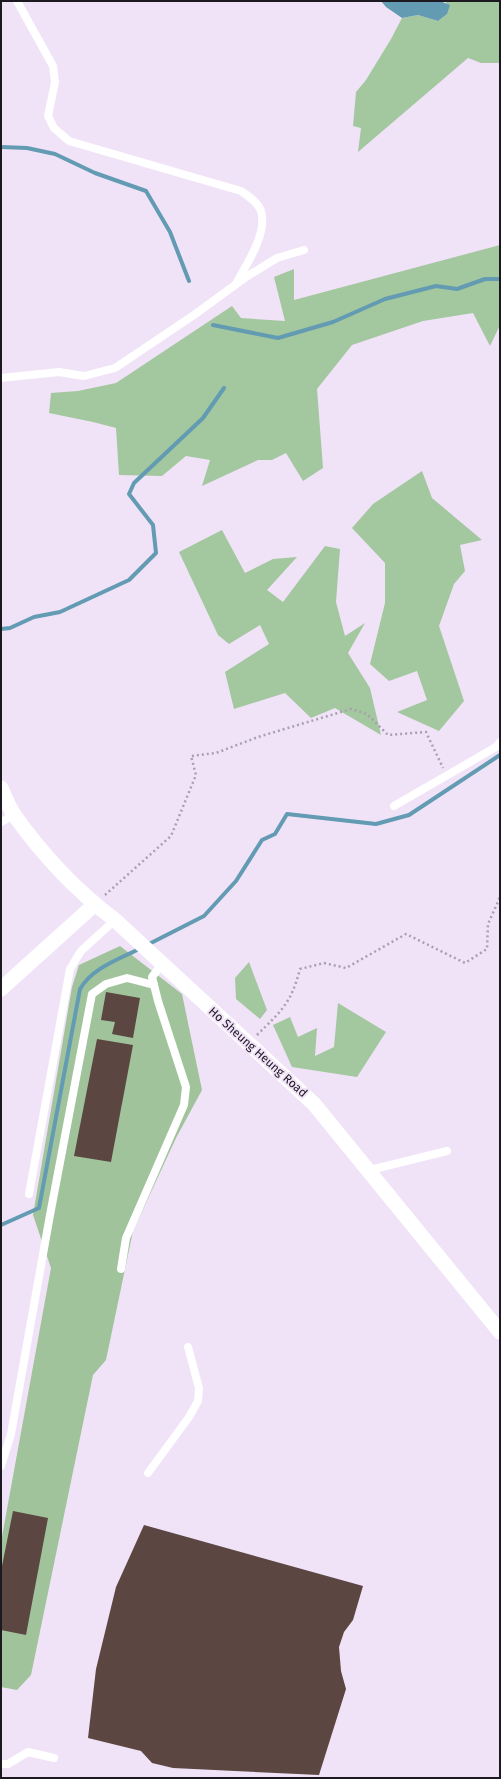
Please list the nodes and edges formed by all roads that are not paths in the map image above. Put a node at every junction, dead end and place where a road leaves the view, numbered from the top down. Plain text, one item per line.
1 (17, 1) edge
2 (304, 250) dead end
3 (236, 284) junction
4 (1, 378) edge
5 (500, 742) edge
6 (1, 788) edge
7 (394, 806) dead end
8 (7, 818) edge
9 (94, 905) junction
10 (115, 920) junction
11 (162, 964) junction
12 (154, 985) junction
13 (1, 989) edge
14 (447, 1150) dead end
15 (370, 1170) junction
16 (29, 1194) dead end
17 (121, 1269) dead end
18 (500, 1332) edge
19 (188, 1347) dead end
20 (1, 1466) edge
21 (148, 1473) dead end
22 (54, 1758) dead end
23 (1, 1764) edge

1 - 3 lane
2 - 3 lane
3 - 4 lane
5 - 7 lane
6 - 8 street, Ho Sheung Heung Road
8 - 9 street, Ho Sheung Heung Road
9 - 10 street, Ho Sheung Heung Road
9 - 13 street
10 - 11 street, Ho Sheung Heung Road
10 - 16 lane
11 - 12 lane
11 - 15 street, Ho Sheung Heung Road
12 - 17 lane
12 - 20 lane
14 - 15 lane
15 - 18 street, Ho Sheung Heung Road
19 - 21 lane
22 - 23 lane

